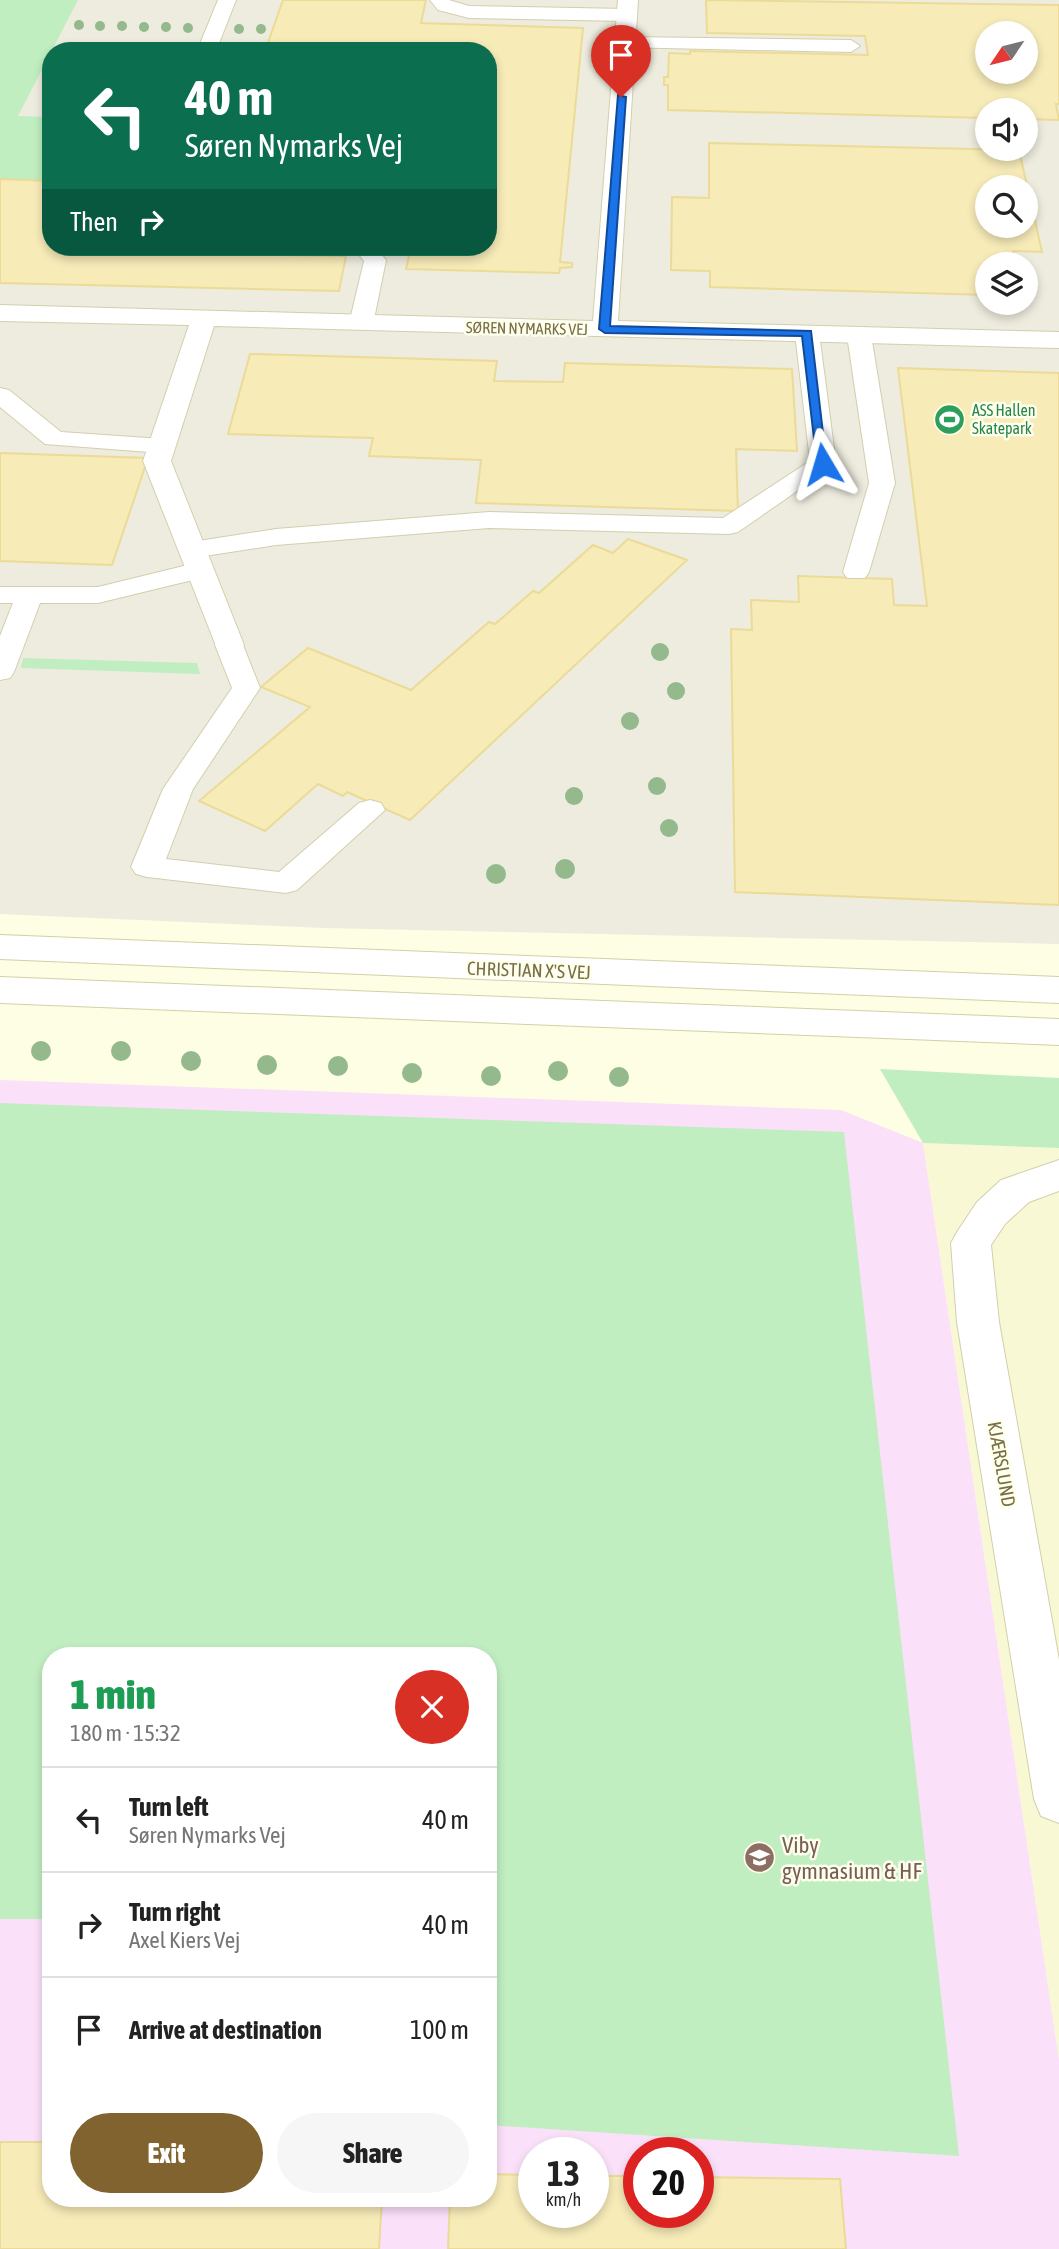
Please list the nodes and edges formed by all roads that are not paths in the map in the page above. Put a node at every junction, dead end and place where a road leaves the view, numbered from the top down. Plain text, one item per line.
1 (227, 0) edge
2 (439, 0) edge
3 (627, 8) edge
4 (210, 42) edge
5 (625, 43) junction
6 (851, 46) dead end
7 (372, 256) edge
8 (0, 313) edge
9 (204, 319) junction
10 (361, 324) junction
11 (605, 329) junction
12 (807, 333) junction
13 (859, 335) junction
14 (1059, 340) edge
15 (0, 395) edge
16 (162, 446) junction
17 (196, 560) junction
18 (856, 572) dead end
19 (0, 595) edge
20 (30, 596) junction
21 (229, 645) joint
22 (0, 672) edge
23 (370, 810) dead end
24 (0, 947) edge
25 (0, 990) edge
26 (1059, 990) edge
27 (1059, 1032) edge
28 (1059, 1175) edge
29 (1059, 1799) edge

1 - 4 lane
2 - 3 lane
3 - 5 street
5 - 6 lane
5 - 11 street
7 - 10 lane
8 - 9 street, SØREN NYMARKS VEJ
9 - 10 street, SØREN NYMARKS VEJ
9 - 16 street
10 - 11 street, SØREN NYMARKS VEJ
11 - 12 street, SØREN NYMARKS VEJ
12 - 13 street, SØREN NYMARKS VEJ
12 - 17 lane
13 - 14 street, SØREN NYMARKS VEJ
13 - 18 lane
15 - 16 lane
16 - 17 street
17 - 20 lane
17 - 21 street
19 - 20 lane
20 - 22 lane
21 - 23 lane
24 - 26 street, CHRISTIAN X'S VEJ
25 - 27 street
28 - 29 street, KJÆRSLUND

